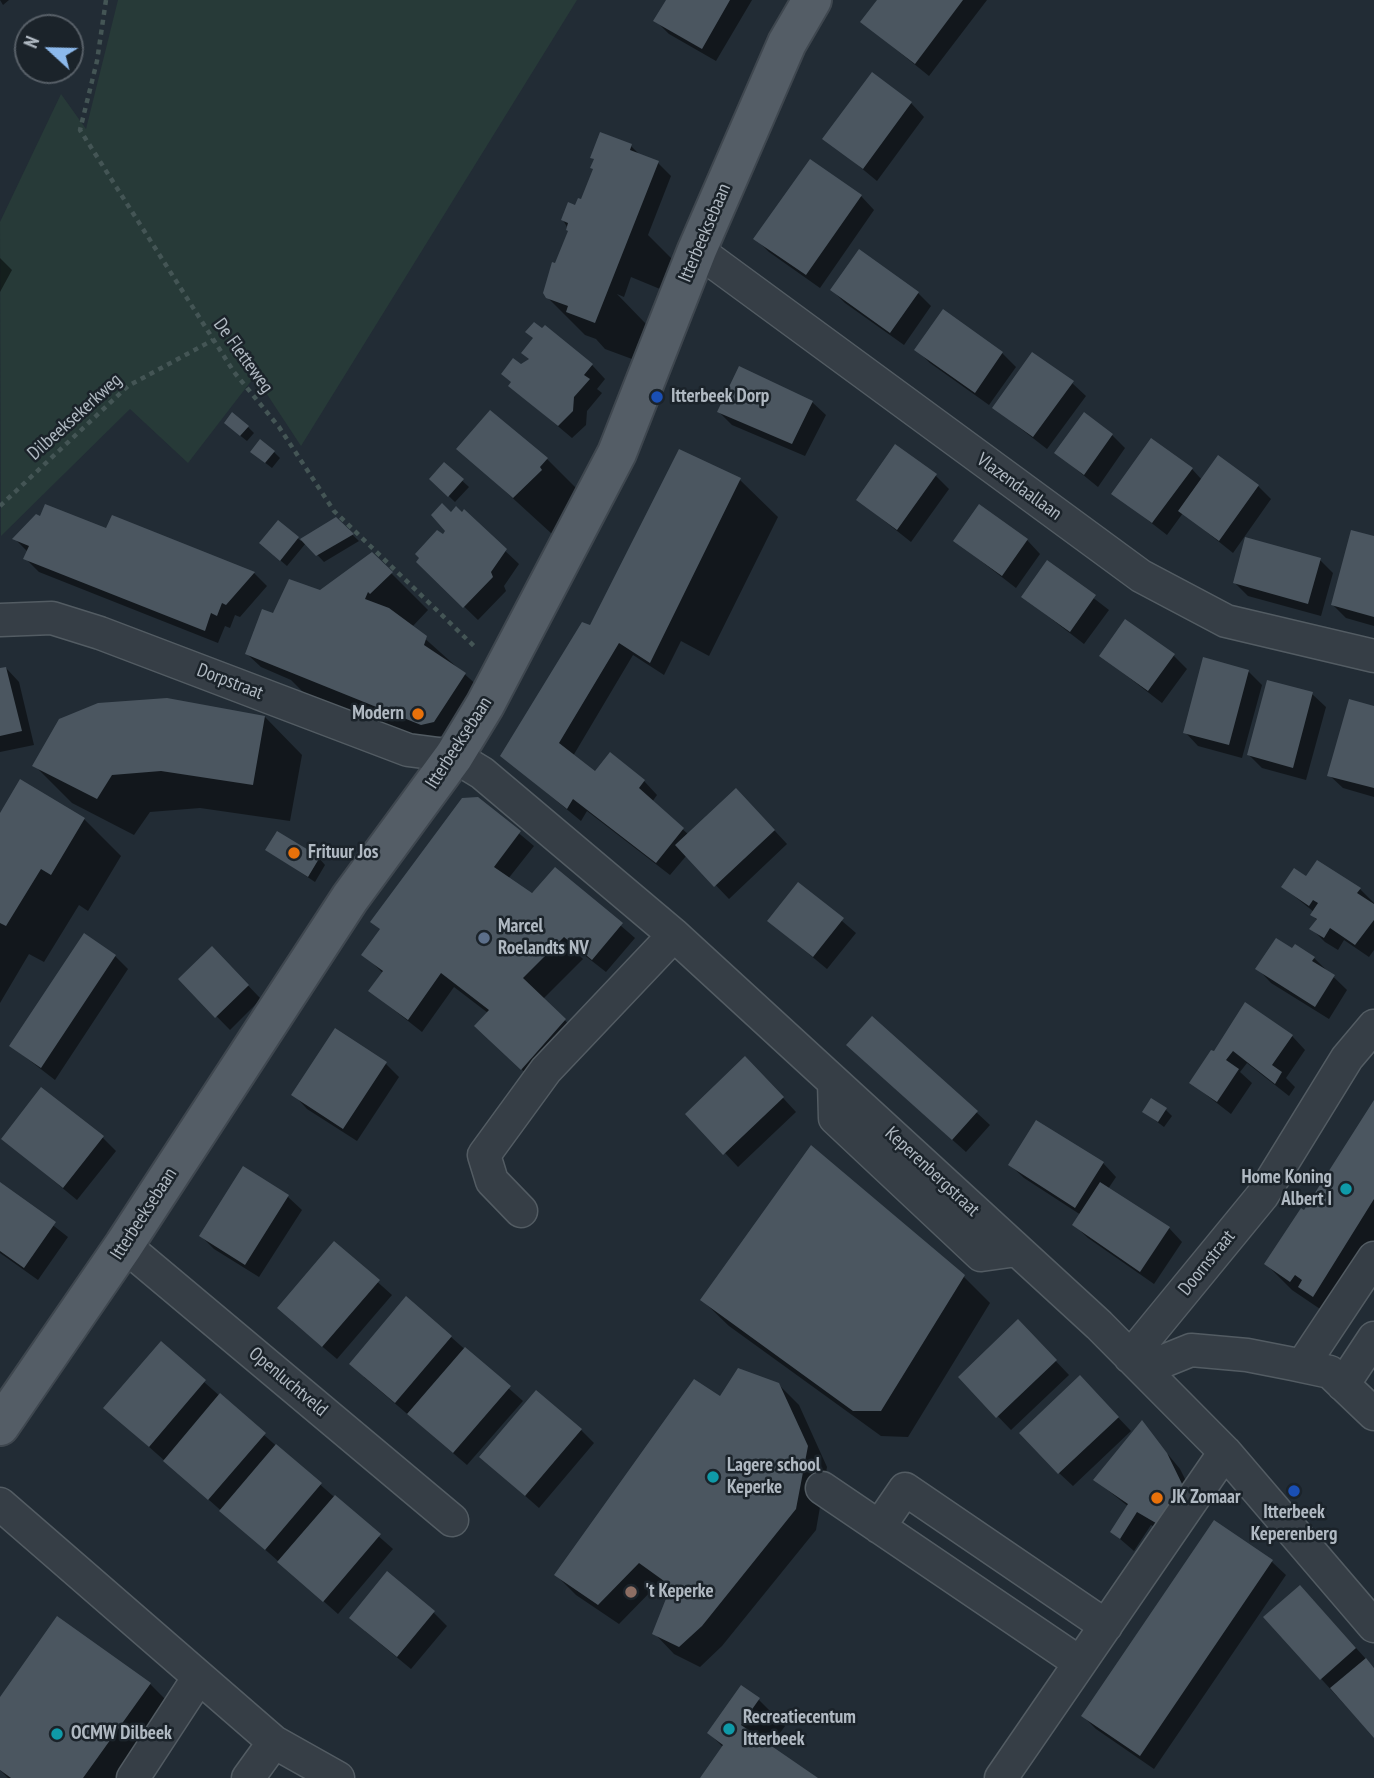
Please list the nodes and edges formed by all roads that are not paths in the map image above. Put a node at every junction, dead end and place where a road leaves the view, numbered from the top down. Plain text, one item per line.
1 (812, 0) edge
2 (697, 250) junction
3 (2, 612) edge
4 (1374, 656) edge
5 (454, 757) junction
6 (674, 935) junction
7 (1374, 1026) edge
8 (521, 1211) dead end
9 (124, 1245) junction
10 (1374, 1258) edge
11 (1374, 1338) edge
12 (1137, 1363) junction
13 (1302, 1366) junction
14 (1356, 1387) edge
15 (1374, 1414) edge
16 (0, 1426) edge
17 (1225, 1452) junction
18 (822, 1488) dead end
19 (0, 1504) edge
20 (452, 1520) dead end
21 (879, 1527) junction
22 (1105, 1626) junction
23 (1374, 1626) edge
24 (1080, 1663) junction
25 (199, 1677) junction
26 (274, 1742) junction
27 (133, 1778) edge
28 (247, 1778) edge
29 (338, 1778) edge
30 (1002, 1778) edge

1 - 2 main road, Itterbeeksebaan
2 - 4 street, Vlazendaallaan
2 - 5 main road, Itterbeeksebaan
3 - 5 street, Dorpstraat
5 - 6 street, Keperenbergstraat
5 - 9 main road, Itterbeeksebaan
6 - 8 street
6 - 12 street, Keperenbergstraat
7 - 12 street, Doornstraat
9 - 16 main road, Itterbeeksebaan
9 - 20 street, Openluchtveld
10 - 13 street
11 - 14 street
12 - 13 street
12 - 17 street, Keperenbergstraat
13 - 14 street
14 - 15 street
17 - 22 street
17 - 23 street, Keperenbergstraat
18 - 21 street
19 - 25 street
21 - 22 street
21 - 24 street
22 - 24 street
24 - 30 street
25 - 26 street
25 - 27 street
26 - 28 street
26 - 29 street

